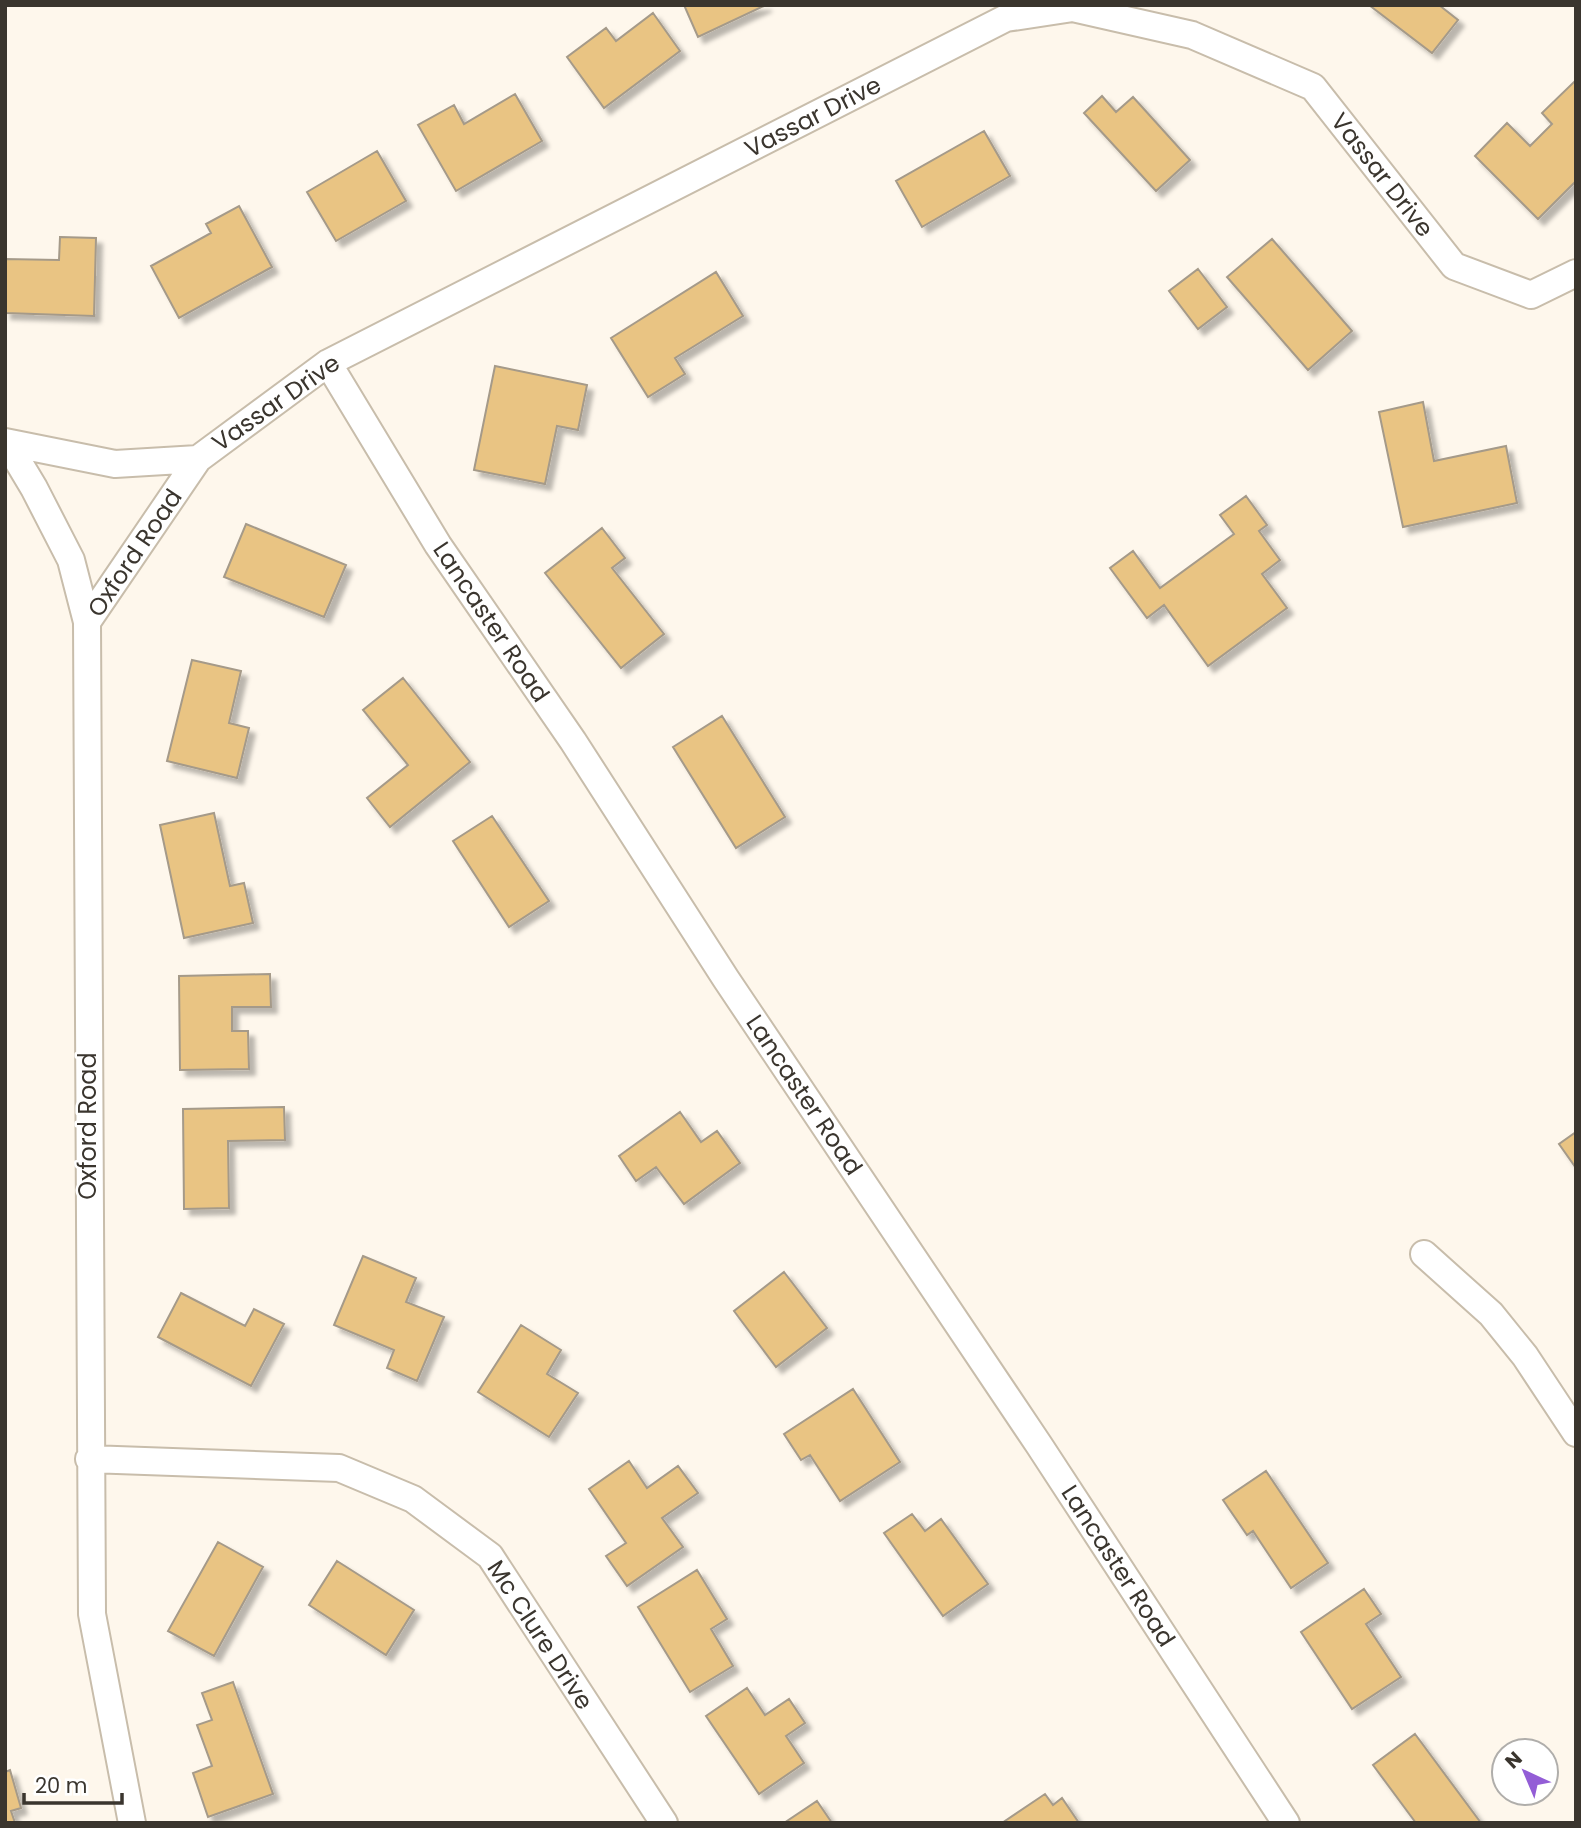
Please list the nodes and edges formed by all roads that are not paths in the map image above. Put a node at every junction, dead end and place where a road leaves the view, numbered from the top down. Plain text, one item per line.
1 (1576, 273) edge
2 (328, 363) junction
3 (6, 442) edge
4 (198, 459) junction
5 (87, 622) junction
6 (1424, 1254) dead end
7 (1576, 1433) edge
8 (89, 1459) junction
9 (132, 1823) edge
10 (664, 1823) edge
11 (1286, 1823) edge

1 - 2 street, Vassar Drive
2 - 4 street, Vassar Drive
2 - 11 street, Lancaster Road
3 - 4 street, Vassar Drive
3 - 5 street, Vassar Drive
4 - 5 street, Oxford Road
5 - 8 street, Oxford Road
6 - 7 street
8 - 9 street, Oxford Road
8 - 10 street, Mc Clure Drive

